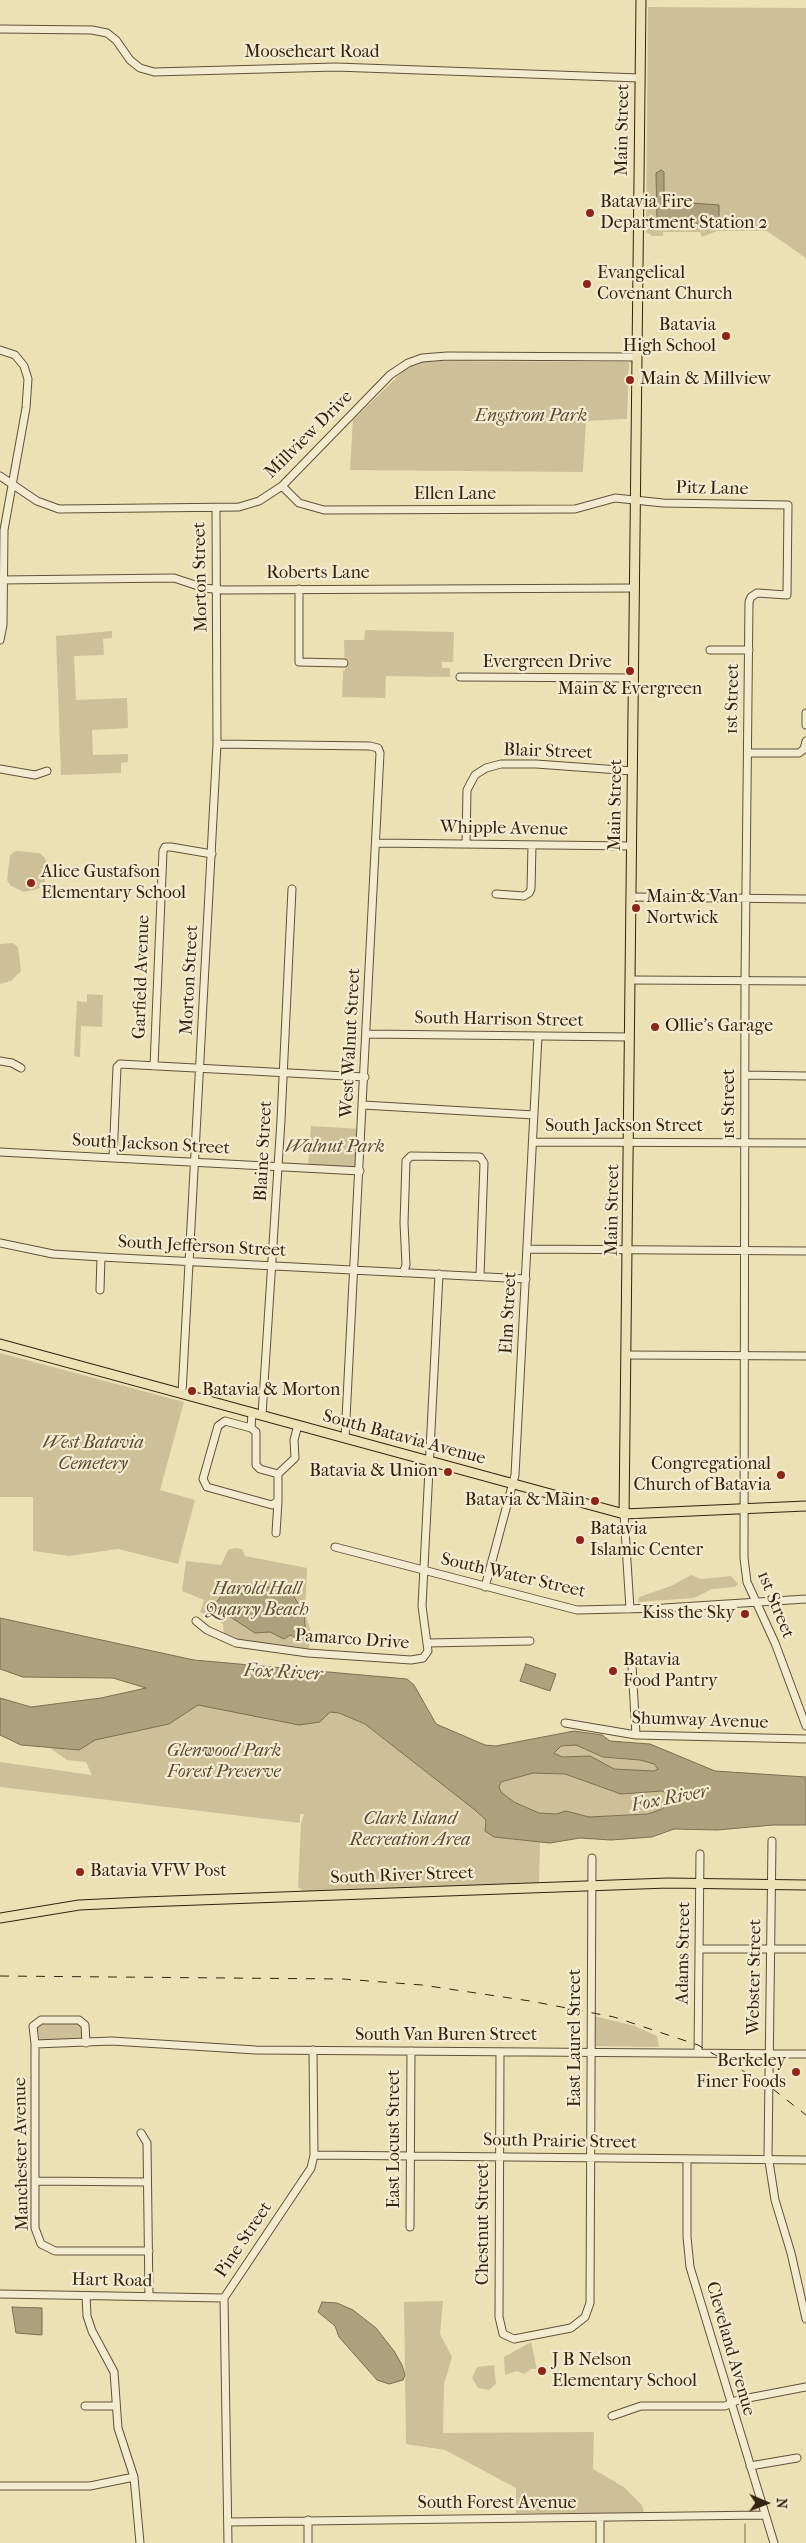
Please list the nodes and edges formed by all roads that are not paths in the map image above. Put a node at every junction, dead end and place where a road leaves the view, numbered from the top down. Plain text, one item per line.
1 (641, 0) edge
2 (0, 29) edge
3 (640, 78) junction
4 (0, 350) edge
5 (637, 356) junction
6 (0, 476) edge
7 (12, 482) junction
8 (282, 486) junction
9 (636, 499) junction
10 (788, 505) joint
11 (216, 508) junction
12 (1, 580) edge
13 (635, 588) junction
14 (217, 589) junction
15 (299, 590) junction
16 (0, 640) edge
17 (710, 650) dead end
18 (749, 650) junction
19 (344, 663) dead end
20 (460, 677) dead end
21 (634, 678) junction
22 (806, 713) edge
23 (806, 725) edge
24 (806, 741) edge
25 (217, 744) junction
26 (748, 753) junction
27 (0, 769) edge
28 (47, 771) dead end
29 (633, 771) junction
30 (376, 843) junction
31 (466, 844) junction
32 (532, 845) junction
33 (632, 846) junction
34 (212, 854) junction
35 (292, 889) dead end
36 (496, 894) dead end
37 (632, 897) junction
38 (746, 898) junction
39 (806, 898) edge
40 (631, 980) junction
41 (745, 981) junction
42 (806, 981) edge
43 (367, 1034) junction
44 (538, 1036) junction
45 (630, 1037) junction
46 (0, 1061) edge
47 (154, 1066) junction
48 (21, 1068) dead end
49 (200, 1068) junction
50 (283, 1072) junction
51 (745, 1075) junction
52 (806, 1076) edge
53 (365, 1078) junction
54 (364, 1105) junction
55 (534, 1115) junction
56 (533, 1142) junction
57 (630, 1142) junction
58 (745, 1143) junction
59 (806, 1143) edge
60 (0, 1152) edge
61 (113, 1158) junction
62 (196, 1162) junction
63 (278, 1167) junction
64 (360, 1171) junction
65 (0, 1242) edge
66 (527, 1249) junction
67 (629, 1249) junction
68 (744, 1250) junction
69 (806, 1251) edge
70 (101, 1257) junction
71 (190, 1261) junction
72 (272, 1266) junction
73 (355, 1270) junction
74 (403, 1273) junction
75 (439, 1274) junction
76 (480, 1276) junction
77 (526, 1279) junction
78 (100, 1290) dead end
79 (0, 1344) edge
80 (627, 1355) junction
81 (744, 1356) junction
82 (806, 1356) edge
83 (182, 1393) junction
84 (252, 1413) junction
85 (262, 1415) junction
86 (298, 1426) junction
87 (250, 1428) junction
88 (345, 1438) junction
89 (430, 1462) junction
90 (278, 1474) junction
91 (514, 1485) junction
92 (278, 1501) junction
93 (806, 1506) edge
94 (744, 1509) junction
95 (624, 1514) junction
96 (276, 1533) dead end
97 (335, 1547) dead end
98 (423, 1570) junction
99 (485, 1587) junction
100 (806, 1599) edge
101 (757, 1601) junction
102 (630, 1609) junction
103 (196, 1621) dead end
104 (530, 1641) dead end
105 (427, 1643) junction
106 (632, 1666) dead end
107 (565, 1723) dead end
108 (806, 1726) edge
109 (636, 1735) junction
110 (806, 1739) edge
111 (772, 1841) dead end
112 (700, 1854) dead end
113 (592, 1858) dead end
114 (700, 1883) junction
115 (772, 1884) junction
116 (806, 1885) edge
117 (592, 1886) junction
118 (0, 1918) edge
119 (699, 1949) junction
120 (771, 1949) junction
121 (806, 1950) edge
122 (86, 2043) junction
123 (35, 2044) junction
124 (313, 2050) junction
125 (411, 2051) junction
126 (500, 2052) junction
127 (591, 2052) junction
128 (698, 2053) junction
129 (769, 2054) junction
130 (806, 2054) edge
131 (141, 2133) dead end
132 (314, 2155) junction
133 (410, 2156) junction
134 (499, 2156) junction
135 (590, 2158) junction
136 (687, 2160) junction
137 (768, 2160) junction
138 (806, 2160) edge
139 (36, 2181) junction
140 (148, 2182) junction
141 (410, 2227) dead end
142 (149, 2251) junction
143 (0, 2294) edge
144 (86, 2296) junction
145 (150, 2297) junction
146 (224, 2298) junction
147 (806, 2319) edge
148 (565, 2329) joint
149 (806, 2387) edge
150 (730, 2402) junction
151 (85, 2406) dead end
152 (116, 2406) junction
153 (612, 2416) dead end
154 (797, 2458) dead end
155 (750, 2466) junction
156 (134, 2477) junction
157 (0, 2486) edge
158 (765, 2515) junction
159 (600, 2518) junction
160 (308, 2520) junction
161 (229, 2522) junction
162 (140, 2543) edge
163 (228, 2543) edge
164 (308, 2543) edge
165 (600, 2543) edge
166 (774, 2543) edge

1 - 3 main road, Main Street
2 - 3 street, Mooseheart Road
3 - 5 main road, Main Street
4 - 7 street
5 - 8 street, Millview Drive
5 - 9 main road, Main Street
6 - 7 street, Millview Drive
7 - 11 street, Millview Drive
7 - 12 street
8 - 9 street, Ellen Lane
8 - 11 street, Millview Drive
9 - 10 street, Pitz Lane
9 - 13 main road, Main Street
10 - 18 street, 1st Street
11 - 14 street, Morton Street
12 - 14 street, Roberts Lane
12 - 16 street
13 - 15 street, Roberts Lane
13 - 21 main road, Main Street
14 - 15 street, Roberts Lane
14 - 25 street, Morton Street
15 - 19 street
17 - 18 street
18 - 26 street, 1st Street
20 - 21 street, Evergreen Drive
21 - 29 main road, Main Street
22 - 23 street
24 - 26 street
25 - 30 street, West Walnut Street
25 - 34 street, Morton Street
26 - 38 street, 1st Street
27 - 28 street
29 - 31 street, Blair Street
29 - 33 main road, Main Street
30 - 31 street, Whipple Avenue
30 - 43 street, West Walnut Street
31 - 32 street, Whipple Avenue
32 - 33 street, Whipple Avenue
32 - 36 street
33 - 37 main road, Main Street
34 - 47 street, Garfield Avenue
34 - 49 street, Morton Street
35 - 50 street, Blaine Street
37 - 38 street
37 - 40 main road, Main Street
38 - 39 street
38 - 41 street, 1st Street
40 - 41 street
40 - 45 main road, Main Street
41 - 42 street
41 - 51 street, 1st Street
43 - 44 street, South Harrison Street
43 - 53 street, West Walnut Street
44 - 45 street, South Harrison Street
44 - 55 street, Elm Street
45 - 57 main road, Main Street
46 - 48 street
47 - 49 street
47 - 61 street
49 - 50 street
49 - 62 street, Morton Street
50 - 53 street
50 - 63 street, Blaine Street
51 - 52 street
51 - 58 street, 1st Street
53 - 54 street, West Walnut Street
54 - 55 street, South Jackson Street
54 - 64 street, West Walnut Street
55 - 56 street, Elm Street
56 - 57 street, South Jackson Street
56 - 66 street, Elm Street
57 - 58 street, South Jackson Street
57 - 67 main road, Main Street
58 - 59 street, South Jackson Street
58 - 68 street, 1st Street
60 - 61 street, South Jackson Street
61 - 62 street, South Jackson Street
62 - 63 street, South Jackson Street
62 - 71 street, Morton Street
63 - 64 street, South Jackson Street
63 - 72 street, Blaine Street
64 - 73 street, West Walnut Street
65 - 70 street, South Jefferson Street
66 - 67 street
66 - 77 street, Elm Street
67 - 68 street
67 - 80 main road, Main Street
68 - 69 street
68 - 81 street, 1st Street
70 - 71 street, South Jefferson Street
70 - 78 street
71 - 72 street, South Jefferson Street
71 - 83 street, Morton Street
72 - 73 street, South Jefferson Street
72 - 85 street, Blaine Street
73 - 74 street, South Jefferson Street
73 - 88 street, West Walnut Street
74 - 75 street, South Jefferson Street
74 - 76 street
75 - 76 street, South Jefferson Street
75 - 89 street
76 - 77 street, South Jefferson Street
77 - 91 street, Elm Street
79 - 83 main road, South Batavia Avenue
80 - 81 street
80 - 95 main road, Main Street
81 - 82 street
81 - 94 street, 1st Street
83 - 84 main road, South Batavia Avenue
84 - 85 main road, South Batavia Avenue
84 - 87 street
85 - 86 main road, South Batavia Avenue
86 - 88 main road, South Batavia Avenue
86 - 90 street
87 - 90 street
87 - 92 street
88 - 89 main road, South Batavia Avenue
89 - 91 main road, South Batavia Avenue
89 - 98 street
90 - 92 street
91 - 95 main road, South Batavia Avenue
91 - 99 street, Elm Street
92 - 96 street
93 - 94 main road, South Batavia Avenue
94 - 95 main road, South Batavia Avenue
94 - 101 street, 1st Street
95 - 102 street, Main Street
97 - 98 street, South Water Street
98 - 99 street, South Water Street
98 - 105 street
99 - 102 street, South Water Street
100 - 101 street, South Water Street
101 - 102 street, South Water Street
101 - 108 street, 1st Street
103 - 105 street, Pamarco Drive
104 - 105 street, Pamarco Drive
106 - 109 street
107 - 109 street, Shumway Avenue
109 - 110 street, Shumway Avenue
111 - 115 street, Webster Street
112 - 114 street, Adams Street
113 - 117 street, East Laurel Street
114 - 115 main road, South River Street
114 - 117 main road, South River Street
114 - 119 street, Adams Street
115 - 116 main road, South River Street
115 - 120 street, Webster Street
117 - 118 main road, South River Street
117 - 127 street, East Laurel Street
119 - 120 street
119 - 128 street, Adams Street
120 - 121 street
120 - 129 street, Webster Street
122 - 123 street, South Van Buren Street
122 - 123 street
122 - 124 street, South Van Buren Street
123 - 139 street, Manchester Avenue
124 - 125 street, South Van Buren Street
124 - 132 street, Pine Street
125 - 126 street, South Van Buren Street
125 - 133 street, East Locust Street
126 - 127 street, South Van Buren Street
126 - 134 street, Chestnut Street
127 - 128 street, South Van Buren Street
127 - 135 street, East Laurel Street
128 - 129 street, South Van Buren Street
129 - 130 street, South Van Buren Street
129 - 137 street, Webster Street
131 - 140 street
132 - 133 street, South Prairie Street
132 - 146 street, Pine Street
133 - 134 street, South Prairie Street
133 - 141 street, East Locust Street
134 - 135 street, South Prairie Street
134 - 148 street, Chestnut Street
135 - 136 street, South Prairie Street
135 - 148 street, East Laurel Street
136 - 137 street, South Prairie Street
136 - 150 street, Cleveland Avenue
137 - 138 street, South Prairie Street
137 - 147 street, Webster Street
139 - 140 street
139 - 142 street, Manchester Avenue
140 - 142 street
142 - 145 street
143 - 144 street, Hart Road
144 - 145 street, Hart Road
144 - 152 street
145 - 146 street, Hart Road
146 - 161 street, Pine Street
149 - 150 street
150 - 153 street
150 - 155 street, Cleveland Avenue
151 - 152 street
152 - 156 street
154 - 155 street
155 - 158 street, Cleveland Avenue
156 - 157 street
156 - 162 street
158 - 159 street, South Forest Avenue
158 - 166 street, Cleveland Avenue
159 - 160 street, South Forest Avenue
159 - 165 street
160 - 161 street, South Forest Avenue
160 - 164 street
161 - 163 street, Pine Street

